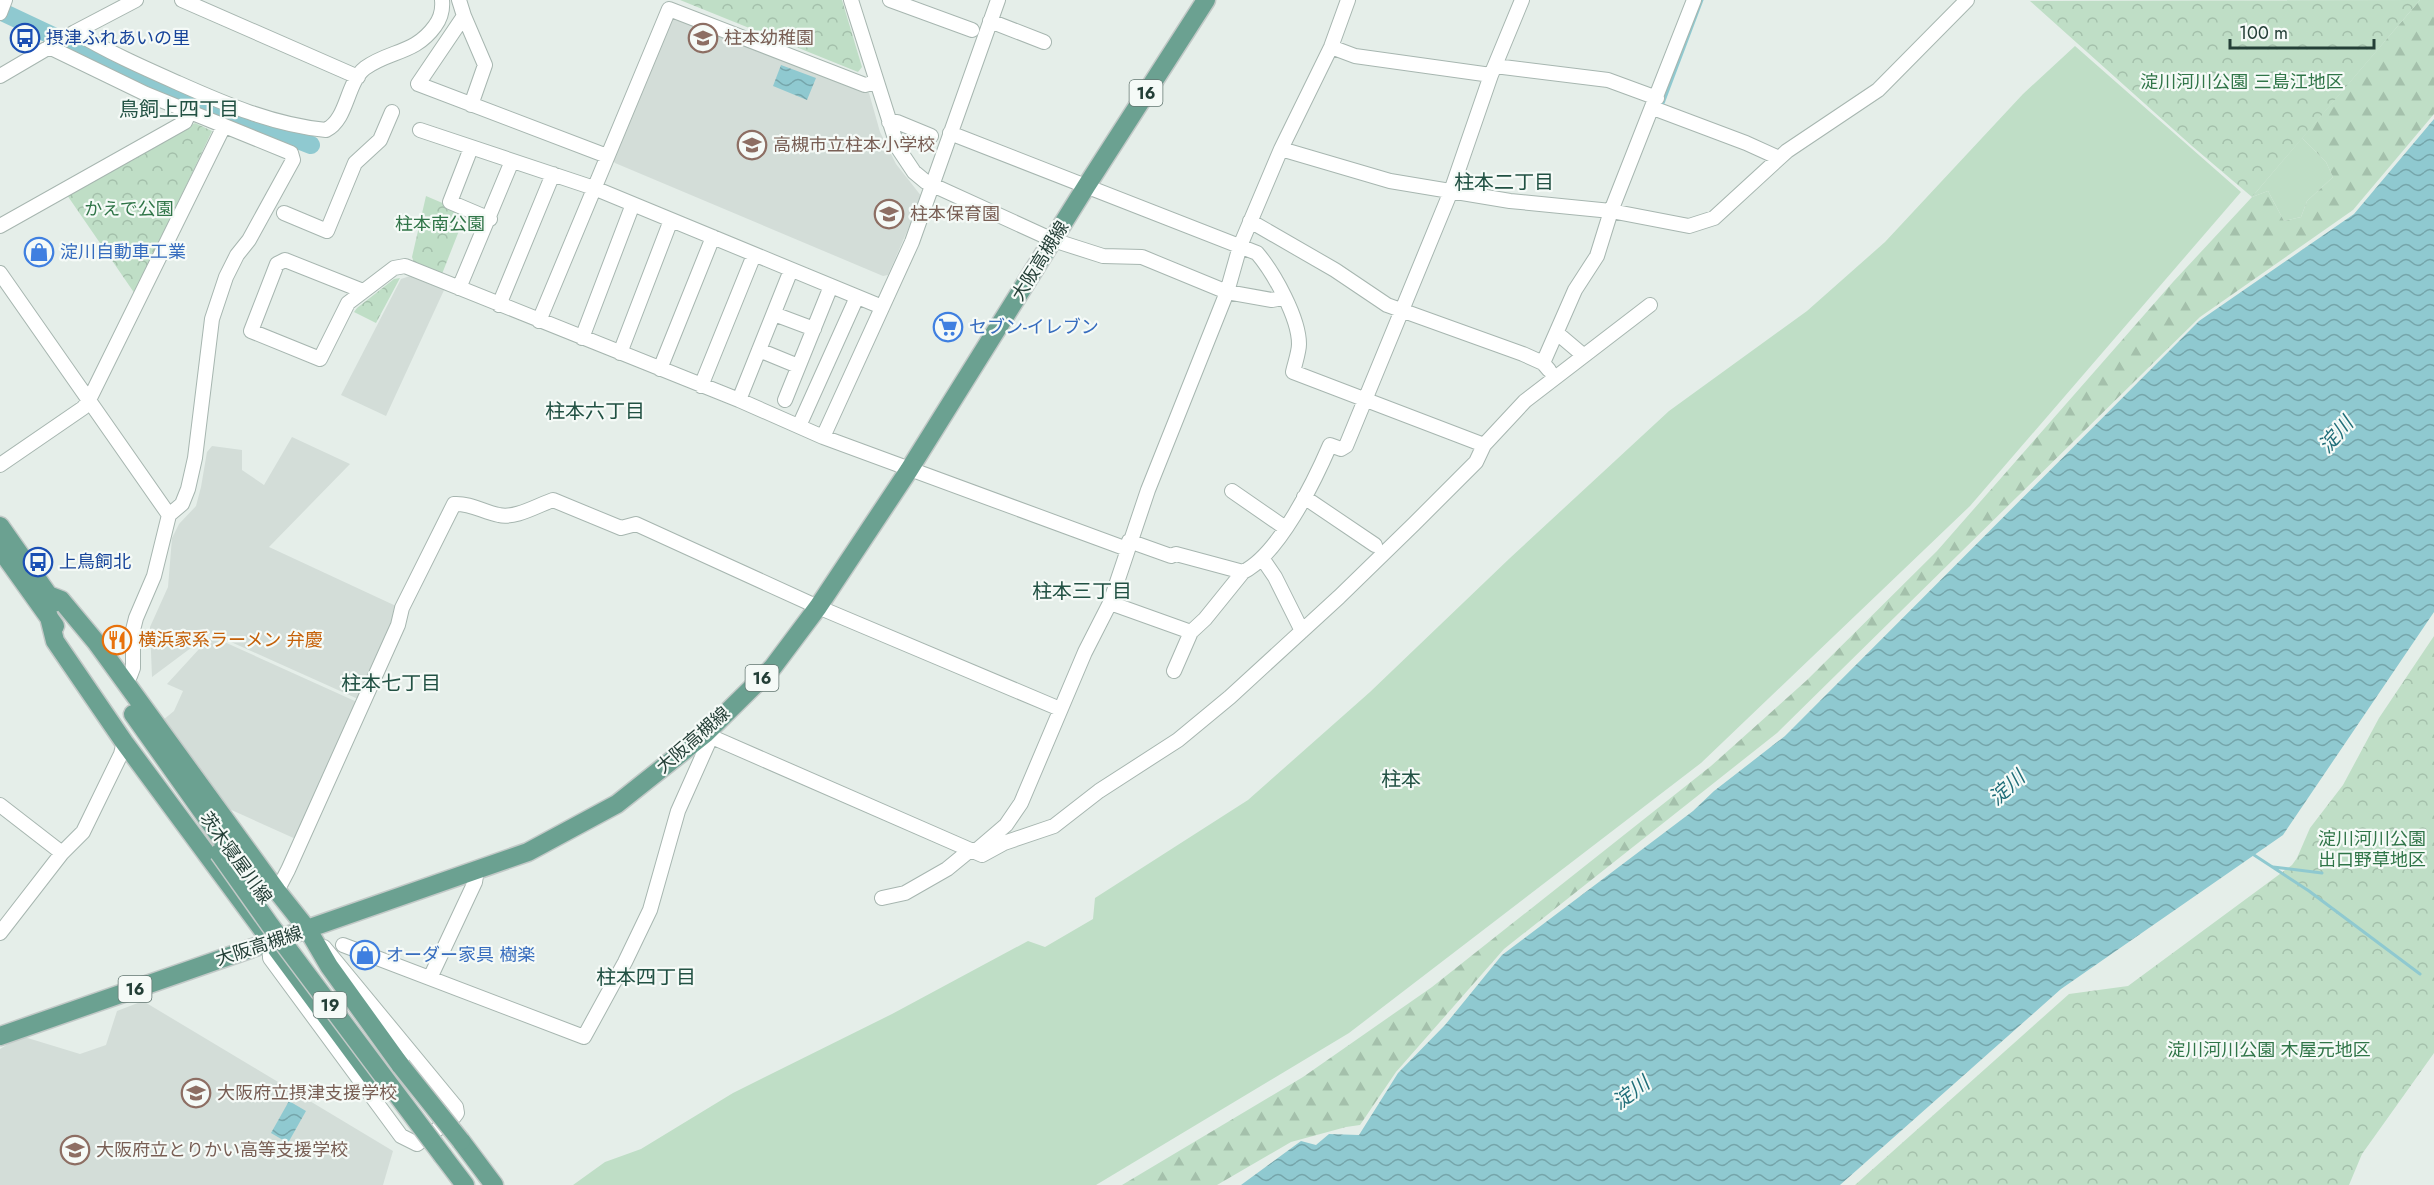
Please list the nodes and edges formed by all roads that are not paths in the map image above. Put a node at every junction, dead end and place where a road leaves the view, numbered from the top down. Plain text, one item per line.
1 (5, 0) edge
2 (136, 0) edge
3 (182, 0) edge
4 (442, 0) edge
5 (459, 0) edge
6 (851, 0) edge
7 (891, 0) edge
8 (998, 0) edge
9 (1206, 0) edge
10 (1348, 0) edge
11 (1522, 0) edge
12 (1694, 0) edge
13 (1967, 0) edge
14 (916, 4) edge
15 (0, 13) edge
16 (464, 16) junction
17 (990, 21) junction
18 (972, 30) dead end
19 (75, 32) junction
20 (1044, 42) dead end
21 (49, 47) junction
22 (1332, 47) junction
23 (1493, 70) junction
24 (0, 76) edge
25 (358, 77) junction
26 (876, 82) junction
27 (1655, 103) junction
28 (471, 105) junction
29 (392, 112) dead end
30 (189, 113) junction
31 (888, 122) junction
32 (224, 126) junction
33 (420, 130) dead end
34 (950, 133) junction
35 (931, 136) dead end
36 (471, 148) junction
37 (1281, 149) junction
38 (607, 156) junction
39 (1779, 158) junction
40 (512, 161) junction
41 (553, 174) junction
42 (1087, 185) junction
43 (931, 186) junction
44 (594, 188) junction
45 (1451, 191) junction
46 (633, 204) junction
47 (1611, 211) junction
48 (284, 213) dead end
49 (490, 219) junction
50 (672, 220) junction
51 (1250, 221) junction
52 (0, 226) edge
53 (713, 237) junction
54 (1053, 240) junction
55 (1240, 246) junction
56 (754, 255) junction
57 (791, 270) junction
58 (0, 273) edge
59 (831, 286) junction
60 (459, 288) junction
61 (363, 291) junction
62 (1227, 292) junction
63 (857, 297) junction
64 (1283, 298) junction
65 (499, 305) junction
66 (1650, 305) dead end
67 (882, 307) junction
68 (1401, 312) junction
69 (774, 314) junction
70 (539, 321) junction
71 (814, 329) junction
72 (1557, 333) junction
73 (582, 338) junction
74 (759, 350) junction
75 (620, 353) junction
76 (1583, 355) junction
77 (1543, 363) junction
78 (798, 366) junction
79 (660, 369) junction
80 (1557, 379) junction
81 (701, 386) junction
82 (739, 400) junction
83 (785, 400) dead end
84 (1364, 401) junction
85 (88, 402) junction
86 (799, 426) junction
87 (823, 437) junction
88 (1484, 445) junction
89 (0, 465) edge
90 (909, 470) junction
91 (1232, 491) dead end
92 (1304, 497) junction
93 (169, 515) junction
94 (0, 526) edge
95 (1284, 527) junction
96 (1128, 545) junction
97 (1375, 545) dead end
98 (0, 549) edge
99 (1262, 558) junction
100 (1243, 572) junction
101 (48, 595) junction
102 (1110, 603) junction
103 (818, 607) junction
104 (49, 617) junction
105 (1191, 632) junction
106 (1302, 632) junction
107 (1174, 671) dead end
108 (124, 680) junction
109 (1060, 709) junction
110 (708, 735) junction
111 (124, 742) junction
112 (0, 805) edge
113 (224, 850) junction
114 (969, 851) junction
115 (62, 853) junction
116 (477, 870) junction
117 (277, 891) junction
118 (882, 898) dead end
119 (308, 930) junction
120 (0, 933) edge
121 (270, 942) junction
122 (343, 945) dead end
123 (430, 978) junction
124 (0, 1036) edge
125 (448, 1152) junction
126 (453, 1185) edge
127 (465, 1185) edge
128 (479, 1185) edge
129 (494, 1185) edge

1 - 15 street
2 - 19 street
3 - 25 street
4 - 25 street
5 - 16 street
6 - 26 street
7 - 14 street
8 - 17 street
9 - 42 main road, 大阪高槻線 / 16
10 - 22 street
11 - 23 street
12 - 27 street
13 - 39 street
14 - 18 street
16 - 28 street
16 - 28 street
17 - 20 street
17 - 34 street
19 - 21 street
19 - 25 street
21 - 24 street
21 - 30 street
22 - 23 street
22 - 37 street
23 - 27 street
23 - 45 street
26 - 31 street
26 - 38 street
27 - 39 street
27 - 47 street
28 - 38 street
29 - 48 street
30 - 32 street
30 - 52 street
31 - 35 street
31 - 43 street
32 - 85 street
32 - 93 street
33 - 36 street
34 - 42 street
34 - 43 street
36 - 40 street
36 - 49 street
37 - 45 street
37 - 51 street
38 - 44 street
39 - 47 street
40 - 41 street
40 - 49 street
41 - 44 street
41 - 65 street
42 - 54 main road, 大阪高槻線 / 16
42 - 55 street
43 - 54 street
43 - 67 street
44 - 46 street
44 - 70 street
45 - 47 street
45 - 68 street
46 - 50 street
46 - 73 street
47 - 72 street
49 - 60 street
50 - 53 street
50 - 75 street
51 - 55 street
51 - 68 street
53 - 56 street
53 - 79 street
54 - 62 street
54 - 90 main road, 大阪高槻線 / 16
55 - 62 street
55 - 64 street
56 - 57 street
56 - 81 street
57 - 59 street
57 - 69 street
58 - 85 street
59 - 63 street
59 - 71 street
60 - 61 street
60 - 65 street
61 - 61 street
62 - 64 street
62 - 96 street
63 - 67 street
63 - 86 street
64 - 84 street
65 - 70 street
66 - 76 street
67 - 87 street
68 - 77 street
68 - 84 street
69 - 71 street
69 - 74 street
70 - 73 street
71 - 78 street
72 - 76 street
72 - 77 street
73 - 75 street
74 - 78 street
74 - 82 street
75 - 79 street
76 - 80 street
77 - 80 street
78 - 83 street
79 - 81 street
80 - 88 street
81 - 82 street
82 - 86 street
84 - 88 street
84 - 92 street
85 - 89 street
85 - 93 street
86 - 87 street
87 - 90 street
88 - 106 street
90 - 96 street
90 - 103 main road, 大阪高槻線 / 16
91 - 95 street
92 - 95 street
92 - 97 street
93 - 108 street
94 - 101 main road, 茨木寝屋川線 / 19
95 - 99 street
96 - 100 street
96 - 102 street
98 - 104 main road, 茨木寝屋川線 / 19
99 - 100 street
99 - 106 street
100 - 105 street
101 - 108 main road
101 - 113 main road, 茨木寝屋川線 / 19
102 - 105 street
102 - 109 street
103 - 109 street
103 - 110 main road, 大阪高槻線 / 16
103 - 117 street
104 - 111 main road
104 - 113 main road, 茨木寝屋川線 / 19
105 - 107 street
106 - 114 street
108 - 117 main road
109 - 114 street
110 - 114 street
110 - 116 main road, 大阪高槻線 / 16
110 - 123 street
111 - 115 street
111 - 121 main road
112 - 115 street
113 - 125 main road, 茨木寝屋川線 / 19
114 - 118 street
115 - 120 street
116 - 119 main road, 大阪高槻線 / 16
116 - 123 street
117 - 119 main road
119 - 121 main road, 大阪高槻線 / 16
119 - 121 street
119 - 125 main road, bridge
121 - 124 main road, 大阪高槻線 / 16
121 - 125 main road
122 - 123 street
125 - 126 main road
125 - 127 main road, 茨木寝屋川線 / 19
125 - 128 main road, 茨木寝屋川線 / 19
125 - 129 main road

